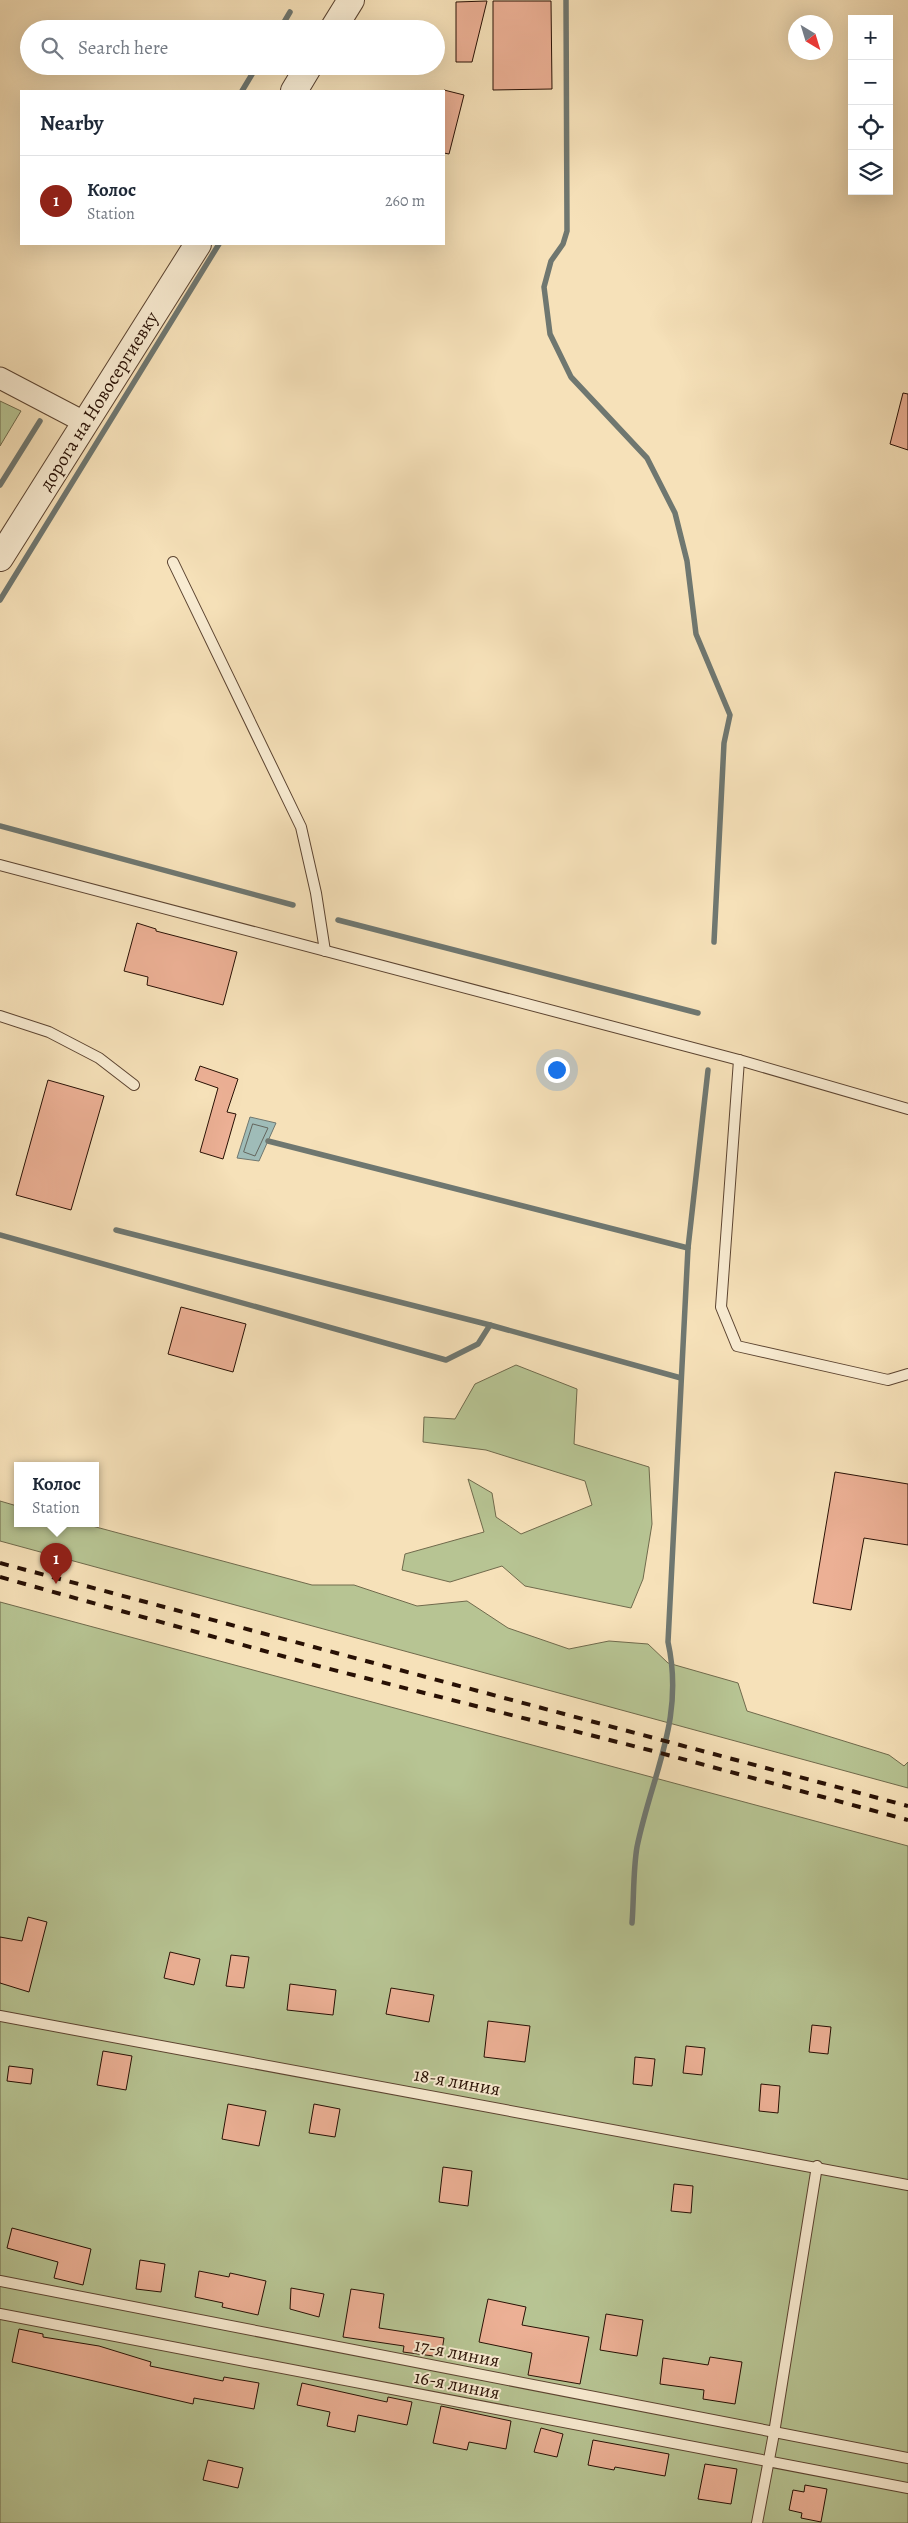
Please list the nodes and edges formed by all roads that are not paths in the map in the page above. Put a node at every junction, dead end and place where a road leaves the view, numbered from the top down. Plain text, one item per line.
1 (350, 0) edge
2 (338, 20) edge
3 (304, 75) edge
4 (295, 90) edge
5 (197, 245) edge
6 (0, 378) edge
7 (84, 422) junction
8 (0, 558) edge
9 (173, 562) dead end
10 (0, 865) edge
11 (325, 951) junction
12 (0, 1016) edge
13 (740, 1060) junction
14 (134, 1085) dead end
15 (908, 1109) edge
16 (908, 1374) edge
17 (0, 2016) edge
18 (817, 2166) junction
19 (908, 2185) edge
20 (0, 2281) edge
21 (0, 2314) edge
22 (774, 2433) junction
23 (908, 2458) edge
24 (768, 2463) junction
25 (908, 2488) edge
26 (757, 2523) edge

1 - 2 street
3 - 4 street
5 - 7 street, дорога на Новосергиевку
6 - 7 street
7 - 8 street, дорога на Новосергиевку
9 - 11 lane
10 - 11 lane
11 - 13 lane
12 - 14 lane
13 - 15 lane
13 - 16 lane
17 - 18 lane, 18-я линия
18 - 19 lane, 18-я линия
18 - 22 lane
20 - 22 lane, 17-я линия
21 - 24 lane, 16-я линия
22 - 23 lane, 17-я линия
22 - 24 lane
24 - 25 lane, 16-я линия
24 - 26 lane

